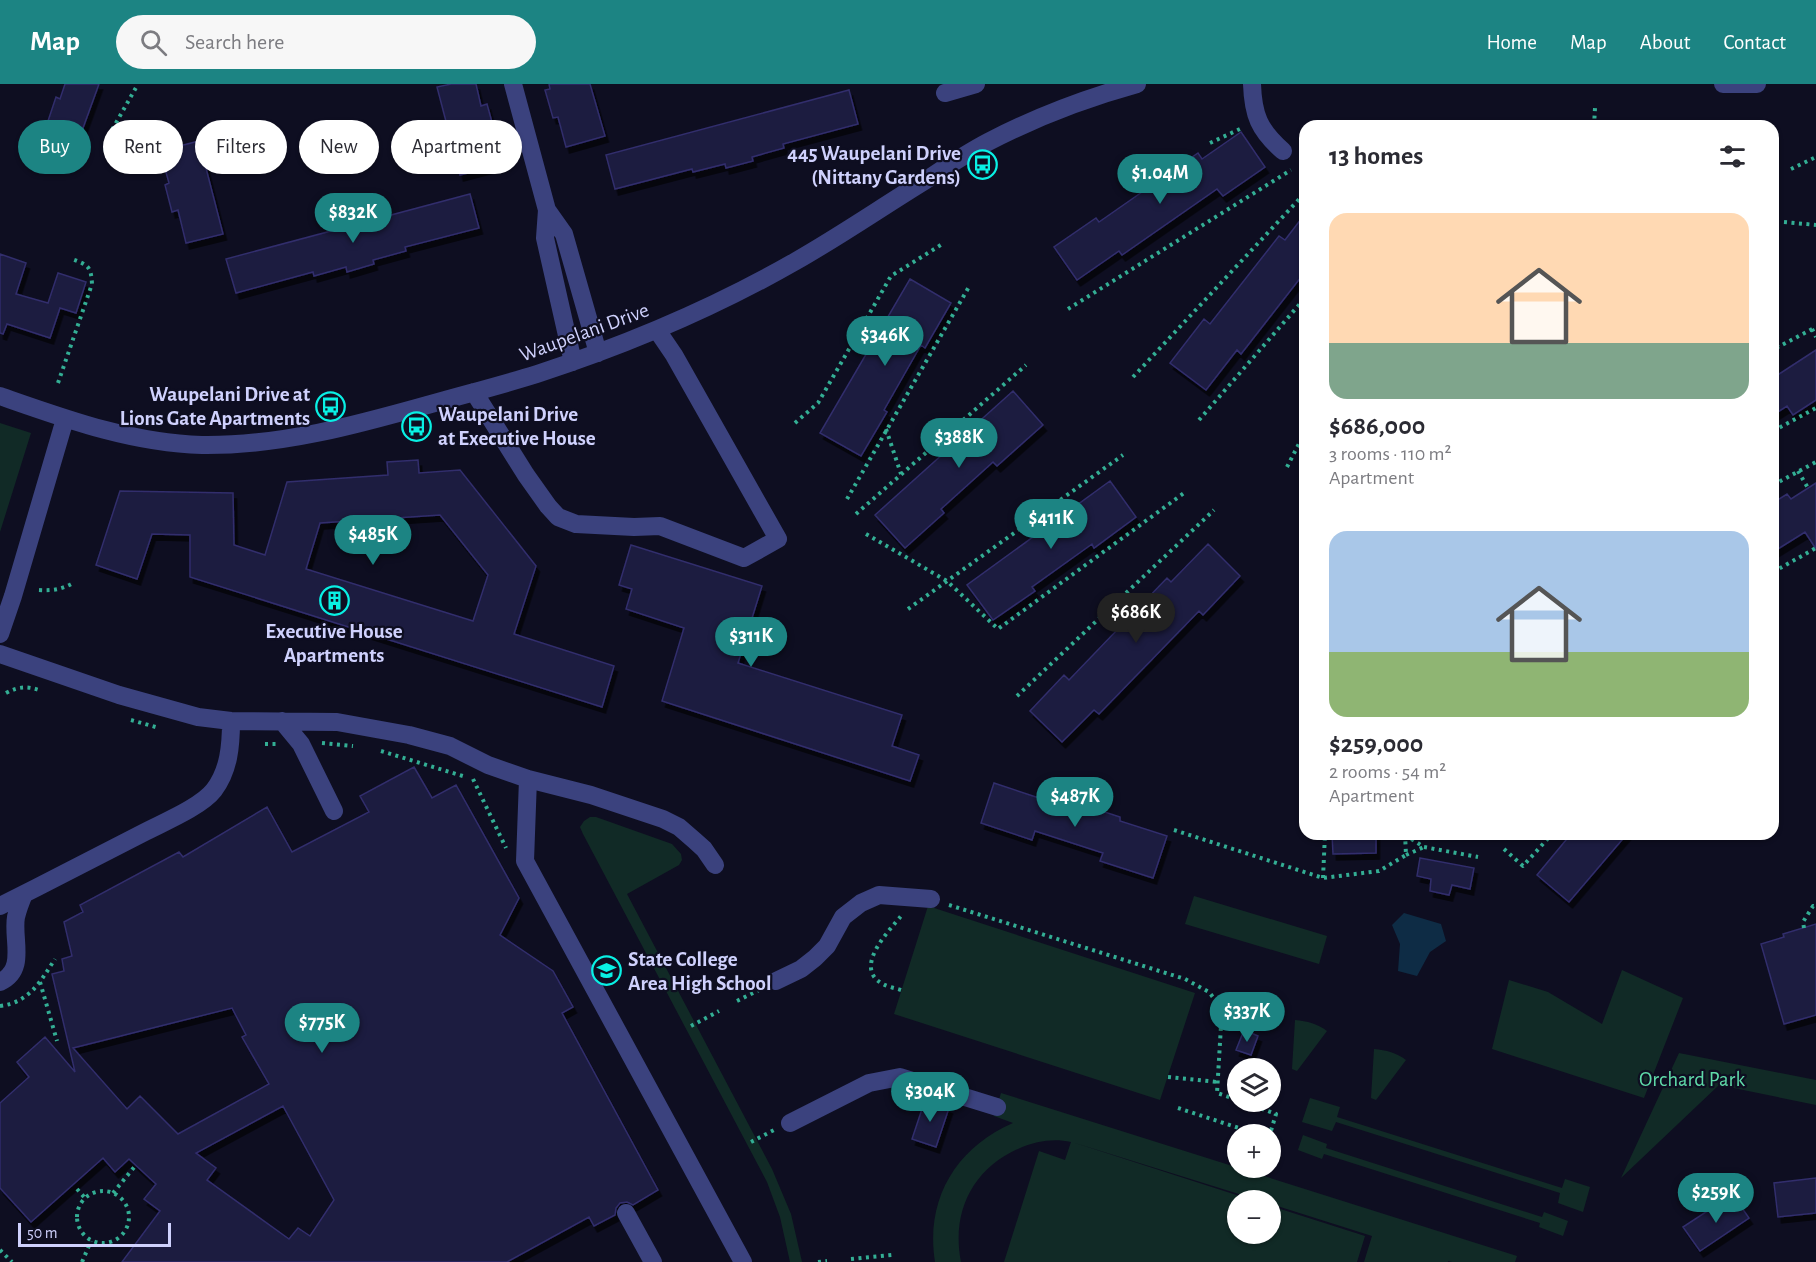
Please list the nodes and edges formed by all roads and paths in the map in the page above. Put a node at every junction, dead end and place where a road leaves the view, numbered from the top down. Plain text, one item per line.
1 (138, 84) edge
2 (513, 84) edge
3 (976, 84) edge
4 (1252, 84) edge
5 (1723, 84) edge
6 (1757, 84) edge
7 (1127, 85) edge
8 (945, 93) dead end
9 (1595, 108) dead end
10 (118, 120) edge
11 (1258, 120) junction
12 (1594, 120) edge
13 (1210, 143) dead end
14 (1283, 151) dead end
15 (1816, 157) edge
16 (1791, 169) dead end
17 (1291, 170) dead end
18 (1299, 198) edge
19 (547, 210) junction
20 (1784, 222) dead end
21 (1816, 225) edge
22 (944, 243) dead end
23 (72, 259) dead end
24 (970, 285) dead end
25 (1299, 305) edge
26 (1068, 309) dead end
27 (1814, 328) edge
28 (657, 330) junction
29 (1816, 337) edge
30 (1779, 347) edge
31 (598, 353) junction
32 (573, 362) junction
33 (1026, 365) dead end
34 (1133, 377) dead end
35 (58, 383) dead end
36 (474, 392) junction
37 (0, 396) edge
38 (1816, 408) edge
39 (64, 418) junction
40 (1199, 420) dead end
41 (795, 423) dead end
42 (1779, 428) edge
43 (886, 429) junction
44 (1299, 444) edge
45 (1123, 455) dead end
46 (1816, 462) edge
47 (1287, 467) dead end
48 (1798, 471) junction
49 (901, 474) junction
50 (1779, 482) edge
51 (1808, 488) dead end
52 (1184, 493) dead end
53 (847, 499) dead end
54 (1215, 510) dead end
55 (855, 514) dead end
56 (866, 534) dead end
57 (1816, 548) edge
58 (1779, 569) edge
59 (947, 581) junction
60 (75, 582) dead end
61 (39, 590) dead end
62 (908, 609) dead end
63 (4, 610) edge
64 (0, 634) edge
65 (0, 654) edge
66 (1017, 696) dead end
67 (231, 721) junction
68 (282, 721) junction
69 (320, 743) dead end
70 (265, 744) dead end
71 (280, 744) dead end
72 (359, 747) dead end
73 (378, 750) dead end
74 (528, 779) junction
75 (334, 811) dead end
76 (1174, 830) dead end
77 (1325, 840) edge
78 (1405, 840) edge
79 (1414, 840) edge
80 (1546, 840) edge
81 (1424, 847) junction
82 (1504, 849) dead end
83 (508, 853) dead end
84 (1406, 855) junction
85 (1478, 857) dead end
86 (715, 865) dead end
87 (1323, 878) junction
88 (24, 894) junction
89 (922, 898) junction
90 (0, 906) edge
91 (1816, 907) edge
92 (1804, 928) dead end
93 (55, 959) dead end
94 (0, 982) edge
95 (40, 982) junction
96 (772, 984) joint
97 (901, 990) dead end
98 (737, 1001) dead end
99 (0, 1006) edge
100 (719, 1011) dead end
101 (691, 1026) dead end
102 (57, 1041) dead end
103 (1168, 1077) dead end
104 (1217, 1084) junction
105 (1227, 1096) edge
106 (997, 1107) dead end
107 (1178, 1108) dead end
108 (1270, 1112) edge
109 (1227, 1124) edge
110 (1273, 1124) edge
111 (784, 1126) joint
112 (751, 1142) dead end
113 (136, 1166) dead end
114 (77, 1189) dead end
115 (113, 1193) junction
116 (85, 1198) junction
117 (626, 1213) dead end
118 (122, 1235) junction
119 (129, 1239) dead end
120 (91, 1241) junction
121 (0, 1250) edge
122 (892, 1255) dead end
123 (851, 1259) dead end
124 (828, 1261) edge
125 (12, 1262) edge
126 (82, 1262) edge
127 (653, 1262) edge
128 (743, 1262) edge
129 (818, 1262) edge

1 - 10 path
2 - 19 street
3 - 8 street
4 - 11 street
5 - 6 street
7 - 28 street, Waupelani Drive
9 - 12 path
11 - 13 path
11 - 14 street
15 - 16 path
17 - 26 path
18 - 34 path
19 - 31 street
19 - 32 street
20 - 21 path
22 - 41 path
23 - 35 path
24 - 43 path
25 - 40 path
27 - 29 path
27 - 30 path
28 - 31 street, Waupelani Drive
28 - 36 street
31 - 32 street, Waupelani Drive
32 - 36 street, Waupelani Drive
33 - 49 path
36 - 39 street, Waupelani Drive
37 - 39 street, Waupelani Drive
38 - 42 path
39 - 63 street
43 - 49 path
43 - 53 path
44 - 47 path
45 - 59 path
46 - 48 path
48 - 50 path
48 - 51 path
49 - 55 path
52 - 59 path
54 - 66 path
56 - 59 path
57 - 58 path
59 - 62 path
60 - 61 path
63 - 64 street
65 - 67 street
67 - 68 street
67 - 88 street
68 - 74 street
68 - 75 street
69 - 72 path
70 - 71 path
73 - 83 path
74 - 86 street
74 - 128 street
76 - 87 path
77 - 87 path
78 - 84 path
79 - 81 path
80 - 82 path
81 - 84 path
81 - 85 path
84 - 87 path
88 - 90 street
88 - 94 street
89 - 96 street
89 - 97 path
89 - 104 path
91 - 92 path
93 - 95 path
95 - 99 path
95 - 102 path
96 - 98 path
100 - 101 path
103 - 104 path
104 - 105 path
106 - 111 street
107 - 109 path
108 - 110 path
111 - 112 path
113 - 115 path
114 - 116 path
115 - 116 path
115 - 118 path
116 - 120 path
117 - 127 street
118 - 119 path
118 - 120 path
120 - 126 path
121 - 125 path
122 - 123 path
124 - 129 path

